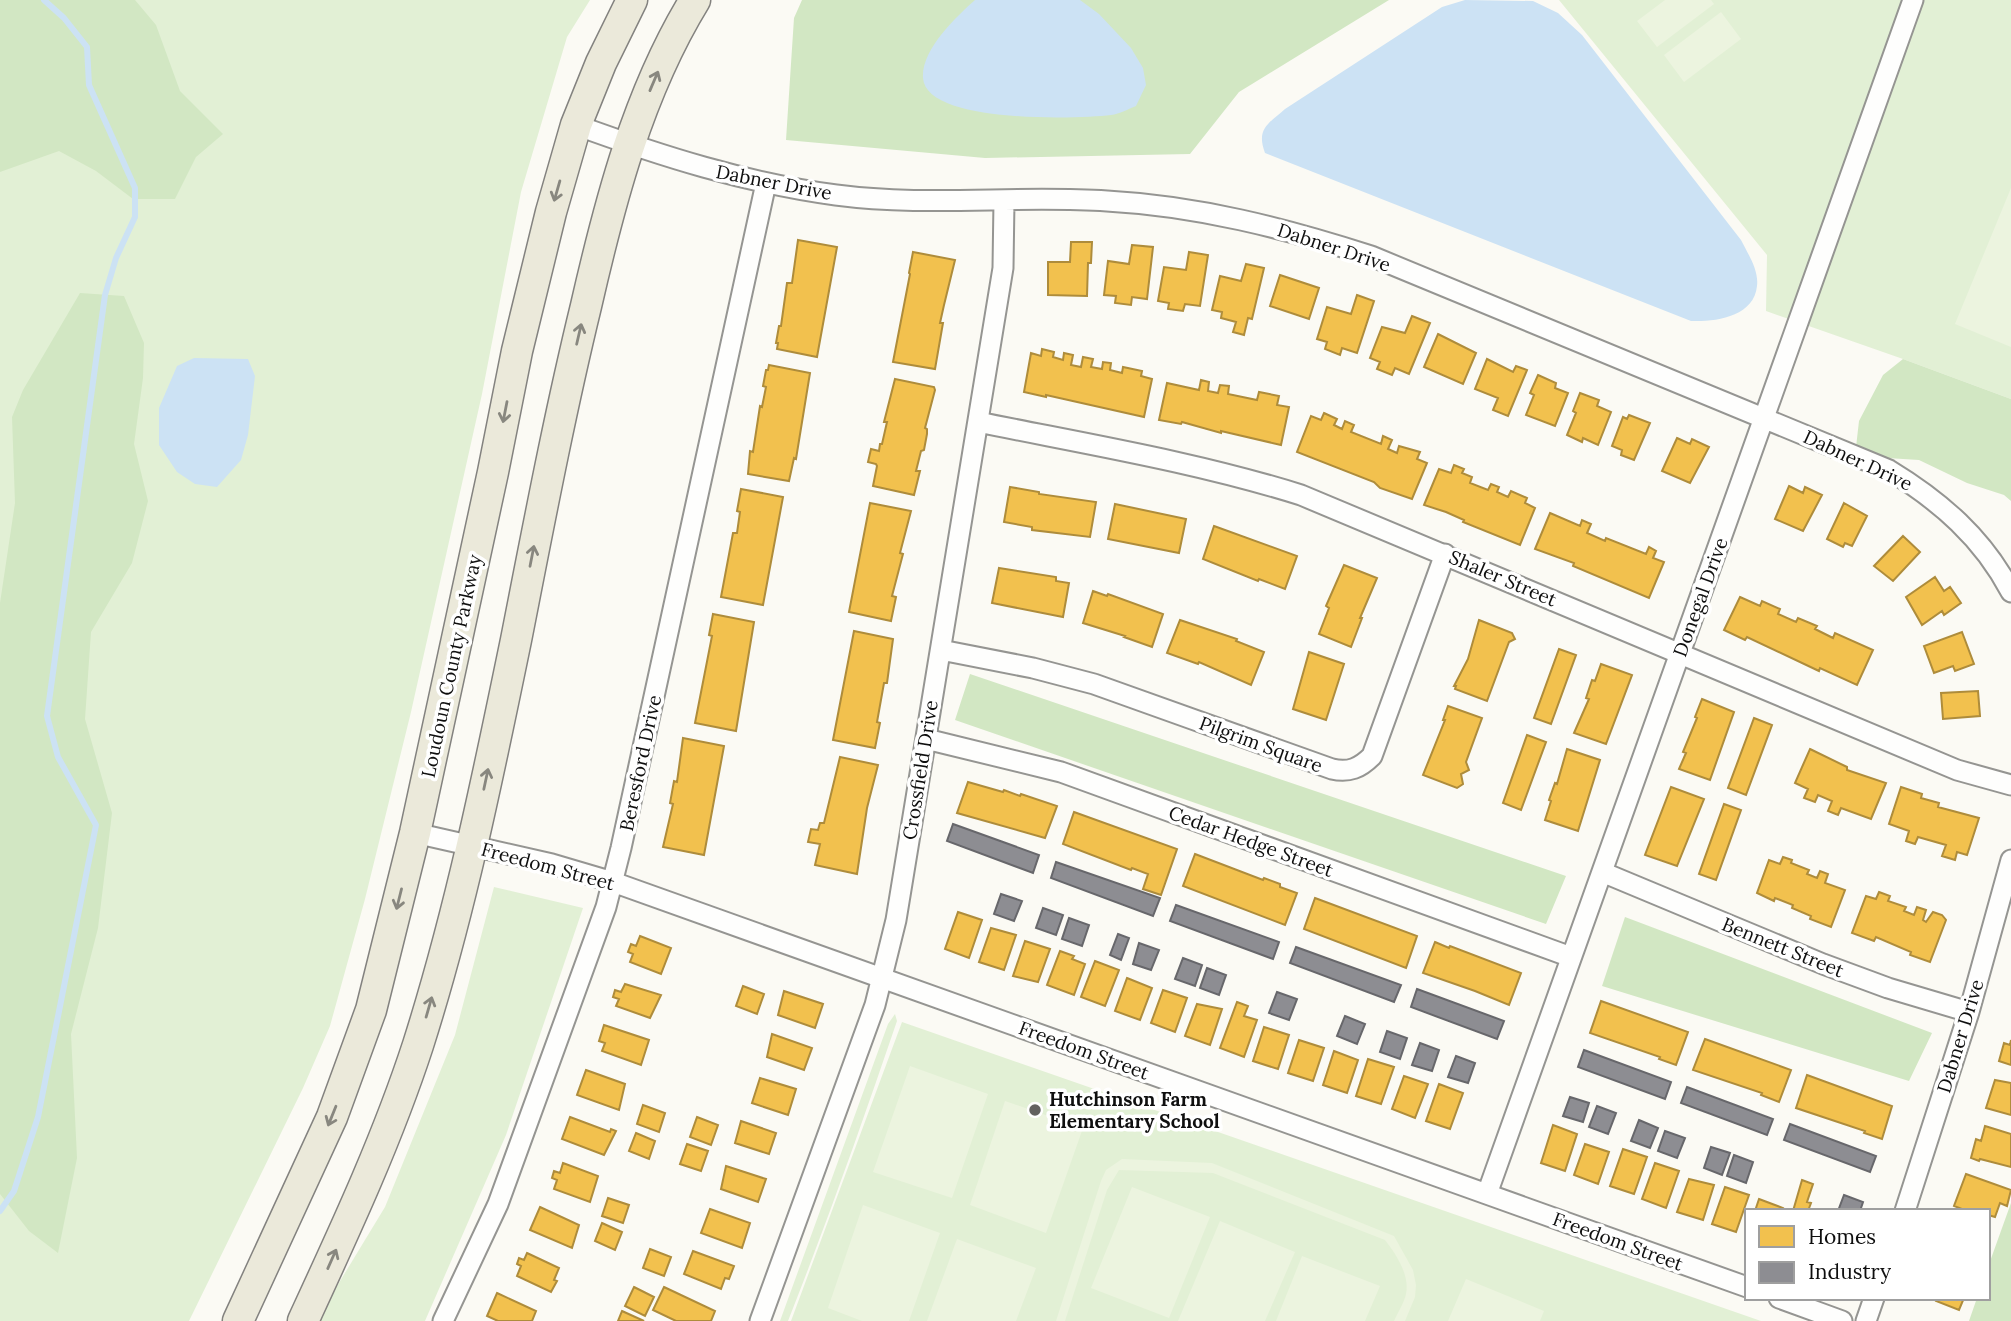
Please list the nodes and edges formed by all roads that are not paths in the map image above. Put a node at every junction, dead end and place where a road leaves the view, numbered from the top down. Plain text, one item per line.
1 (632, 0) edge
2 (695, 0) edge
3 (1913, 0) edge
4 (576, 125) junction
5 (630, 145) junction
6 (766, 183) junction
7 (1004, 201) junction
8 (1764, 418) junction
9 (978, 422) junction
10 (1445, 554) junction
11 (2011, 592) edge
12 (940, 650) junction
13 (1680, 653) junction
14 (926, 739) junction
15 (2011, 785) edge
16 (415, 833) junction
17 (472, 846) junction
18 (2011, 860) edge
19 (1602, 872) junction
20 (613, 882) junction
21 (1572, 957) junction
22 (883, 978) junction
23 (1969, 1012) junction
24 (1487, 1194) junction
25 (1906, 1209) edge
26 (1745, 1286) edge
27 (1784, 1300) edge
28 (1873, 1300) edge
29 (238, 1321) edge
30 (303, 1321) edge
31 (443, 1321) edge
32 (760, 1321) edge
33 (1842, 1321) edge
34 (1866, 1321) edge

1 - 4 main road, Loudoun County Parkway
5 -> 2 main road
3 - 8 street, Donegal Drive
4 - 5 street, Dabner Drive
4 -> 16 main road, Loudoun County Parkway
5 - 6 street, Dabner Drive
17 -> 5 main road
6 - 7 street, Dabner Drive
6 - 20 street, Beresford Drive
7 - 8 street, Dabner Drive
7 - 9 street, Crossfield Drive
8 - 11 street, Dabner Drive
8 - 13 street, Donegal Drive
9 - 10 street, Shaler Street
9 - 12 street, Crossfield Drive
10 - 12 street, Pilgrim Square
10 - 13 street, Shaler Street
12 - 14 street, Crossfield Drive
13 - 15 street, Shaler Street
13 - 19 street, Donegal Drive
14 - 21 street, Cedar Hedge Street
14 - 22 street, Crossfield Drive
16 - 17 street, Freedom Street
16 -> 29 main road, Loudoun County Parkway
17 - 20 street, Freedom Street
30 -> 17 main road
18 - 23 street, Dabner Drive
19 - 21 street, Donegal Drive
19 - 23 street, Bennett Street
20 - 22 street, Freedom Street
20 - 31 street, Beresford Drive
21 - 24 street, Donegal Drive
22 - 24 street, Freedom Street
22 - 32 street, Crossfield Drive
23 - 25 street, Dabner Drive
24 - 26 street, Freedom Street
27 - 33 street
28 - 34 street

